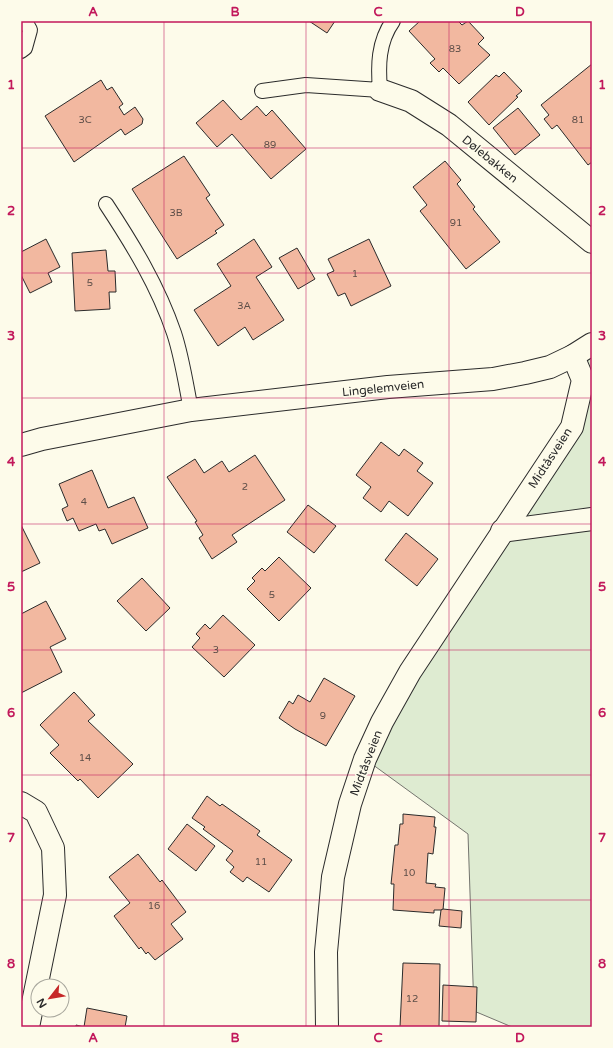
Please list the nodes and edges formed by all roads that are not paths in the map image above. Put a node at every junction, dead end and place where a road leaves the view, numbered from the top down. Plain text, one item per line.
1 (25, 21) edge
2 (393, 21) edge
3 (21, 51) edge
4 (380, 90) junction
5 (262, 91) dead end
6 (106, 204) dead end
7 (592, 242) edge
8 (592, 344) edge
9 (573, 356) junction
10 (191, 410) junction
11 (21, 445) edge
12 (592, 520) edge
13 (502, 531) junction
14 (21, 802) edge
15 (28, 1027) edge
16 (327, 1027) edge

1 - 3 lane
2 - 4 lane
4 - 5 lane
4 - 7 street, Dølebakken
6 - 10 lane
8 - 9 street
9 - 10 street, Lingelemveien
9 - 13 street, Midtåsveien
10 - 11 street, Lingelemveien
12 - 13 street
13 - 16 street, Midtåsveien
14 - 15 street

